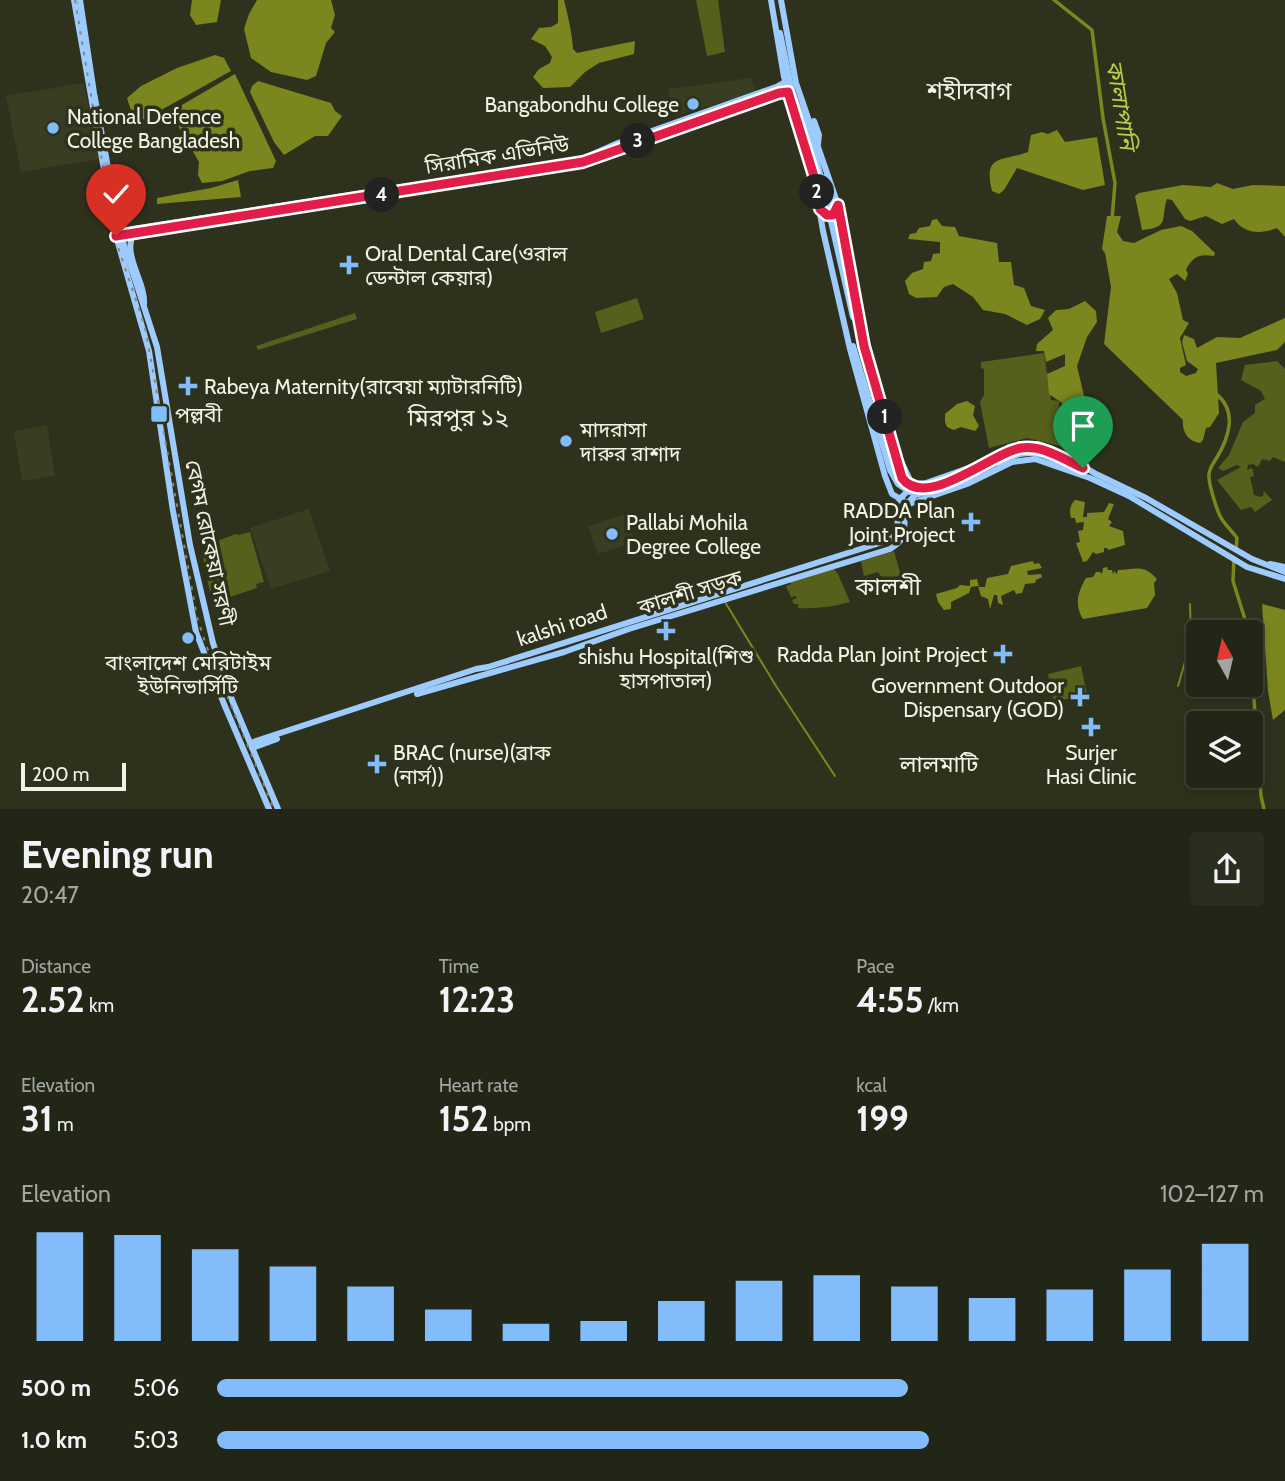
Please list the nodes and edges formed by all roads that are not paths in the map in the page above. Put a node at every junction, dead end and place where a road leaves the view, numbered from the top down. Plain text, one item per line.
1 (74, 0) edge
2 (80, 0) edge
3 (776, 0) edge
4 (785, 82) junction
5 (788, 92) junction
6 (838, 205) junction
7 (820, 209) junction
8 (831, 220) junction
9 (844, 226) junction
10 (152, 228) junction
11 (823, 231) junction
12 (135, 232) junction
13 (119, 234) junction
14 (143, 311) junction
15 (862, 326) junction
16 (848, 335) junction
17 (985, 461) junction
18 (1081, 470) junction
19 (991, 474) junction
20 (1093, 476) junction
21 (902, 478) junction
22 (921, 484) junction
23 (912, 488) junction
24 (918, 498) junction
25 (899, 500) junction
26 (909, 504) junction
27 (1221, 547) junction
28 (1285, 570) edge
29 (1285, 580) edge
30 (739, 595) junction
31 (213, 643) junction
32 (202, 647) junction
33 (251, 745) junction
34 (269, 809) edge
35 (278, 809) edge

1 - 13 main road, বেগম রোকেয়া সরণী
2 - 13 main road
3 - 4 main road
3 - 6 main road
3 - 8 main road
3 - 21 main road
4 - 5 main road
4 - 10 main road, সিরামিক এভিনিউ
5 - 7 main road
5 - 10 main road, সিরামিক এভিনিউ
6 - 7 main road
6 - 9 main road
7 - 11 main road
8 - 9 main road
8 - 11 main road
8 - 24 main road
9 - 15 main road
10 - 12 main road, সিরামিক এভিনিউ
10 - 13 main road, সিরামিক এভিনিউ
11 - 16 main road
12 - 13 main road, সিরামিক এভিনিউ
12 - 14 main road
13 - 14 main road, বেগম রোকেয়া সরণী
14 - 31 main road, বেগম রোকেয়া সরণী
14 - 32 main road, বেগম রোকেয়া সরণী
15 - 21 main road
15 - 22 main road
16 - 24 main road
16 - 25 main road
17 - 19 main road
17 - 20 main road
17 - 22 main road
18 - 20 main road
18 - 21 main road
18 - 24 main road
19 - 20 main road
19 - 24 main road
20 - 27 main road
22 - 23 main road
23 - 24 main road
23 - 25 main road
24 - 26 main road
24 - 30 main road
25 - 26 main road
25 - 33 main road, kalshi road
26 - 30 main road, কালশী সড়ক
27 - 28 main road
27 - 29 main road
30 - 33 main road, কালশী সড়ক
31 - 32 main road
31 - 33 main road, বেগম রোকেয়া সরণী
32 - 34 main road, বেগম রোকেয়া সরণী
33 - 35 main road, বেগম রোকেয়া সরণী

